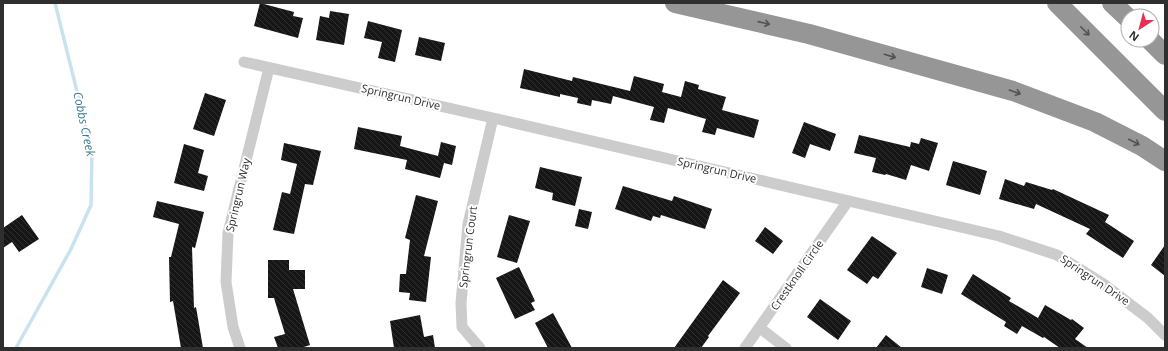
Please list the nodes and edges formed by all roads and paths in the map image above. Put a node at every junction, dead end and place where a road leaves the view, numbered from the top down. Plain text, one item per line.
1 (675, 3) edge
2 (1057, 3) edge
3 (1112, 3) edge
4 (1120, 10) edge
5 (244, 62) dead end
6 (269, 68) junction
7 (1165, 111) edge
8 (493, 118) junction
9 (1165, 161) edge
10 (848, 201) junction
11 (760, 328) junction
12 (1165, 335) edge
13 (240, 348) edge
14 (480, 348) edge
15 (745, 348) edge
16 (786, 348) edge

1 -> 9 highway
2 -> 7 highway
3 - 4 highway
5 - 6 street, Springrun Drive
6 - 8 street, Springrun Drive
6 - 13 street, Springrun Way
8 - 10 street, Springrun Drive
8 - 14 street, Springrun Court
10 - 11 street, Crestknoll Circle
10 - 12 street, Springrun Drive
11 - 15 street, Crestknoll Circle
11 - 16 street

